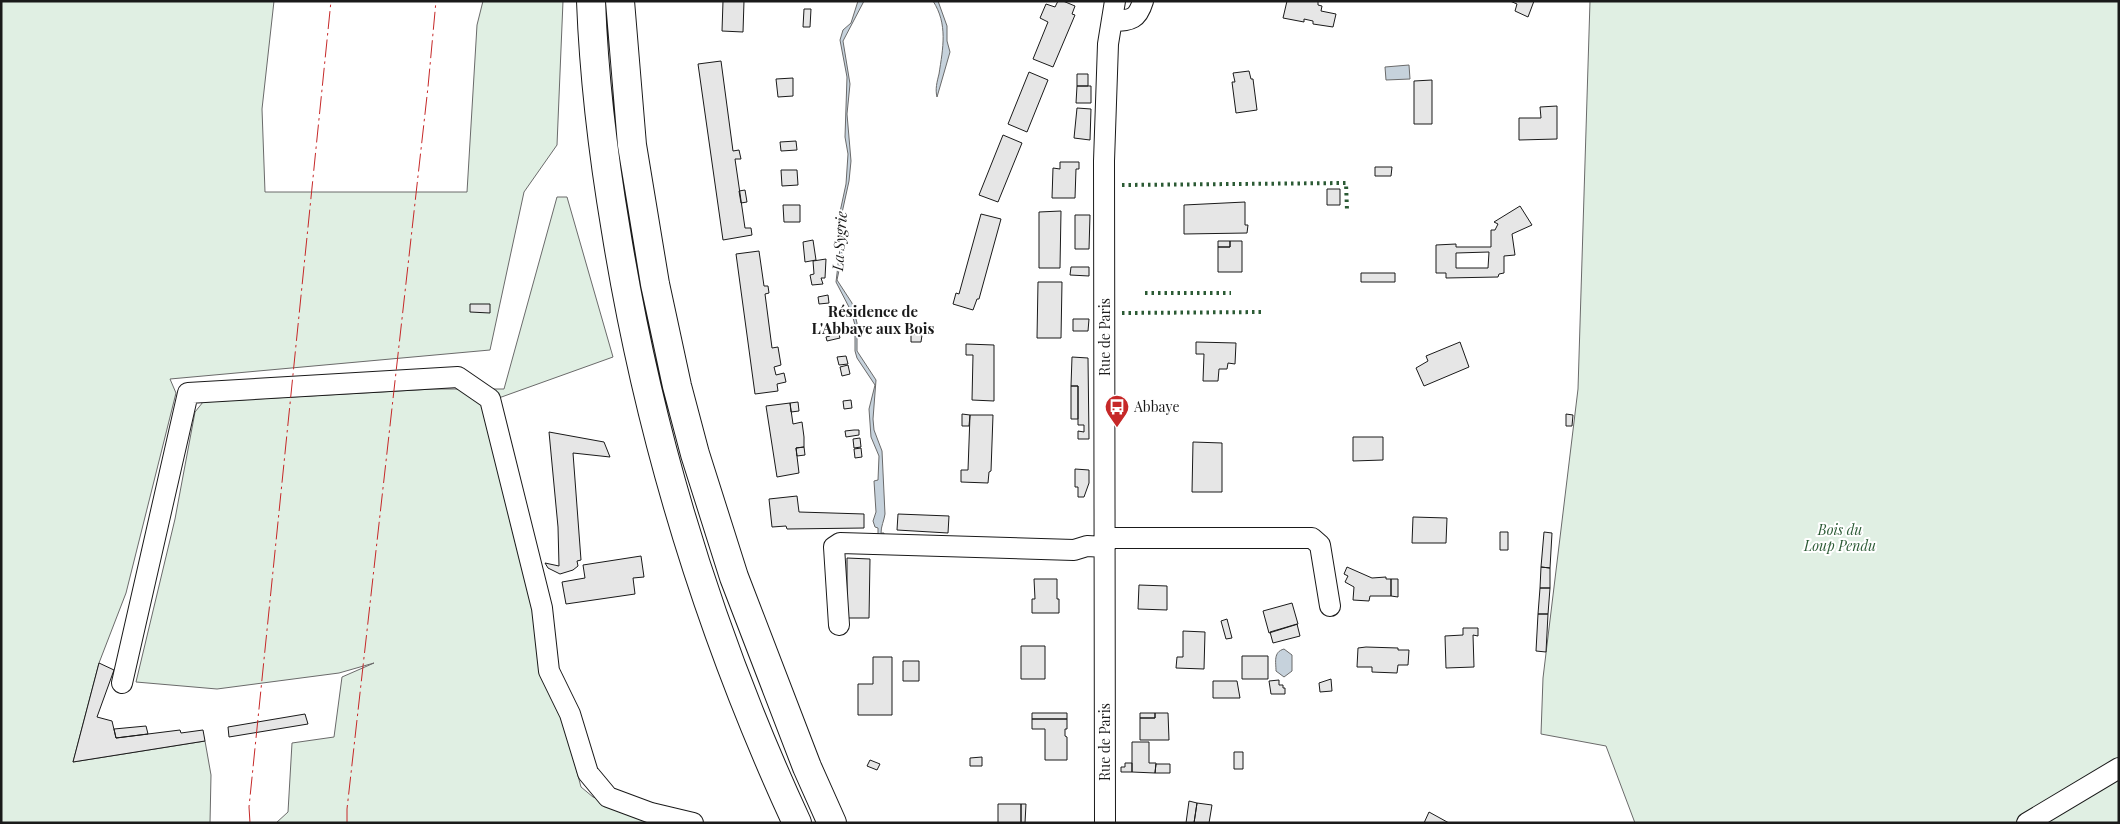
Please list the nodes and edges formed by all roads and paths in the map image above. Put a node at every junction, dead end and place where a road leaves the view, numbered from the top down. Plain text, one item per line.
1 (591, 1) edge
2 (620, 1) edge
3 (1115, 1) edge
4 (1143, 1) edge
5 (1112, 21) junction
6 (1105, 542) junction
7 (1330, 606) dead end
8 (839, 625) dead end
9 (122, 683) dead end
10 (2119, 768) edge
11 (693, 823) edge
12 (798, 823) edge
13 (832, 823) edge
14 (1105, 823) edge
15 (2027, 823) edge

1 - 12 highway
2 - 13 highway
3 - 5 street, Rue de Paris
4 - 5 street
5 - 6 street, Rue de Paris
6 - 7 street
6 - 8 street
6 - 14 street, Rue de Paris
9 - 11 street
10 - 15 street

